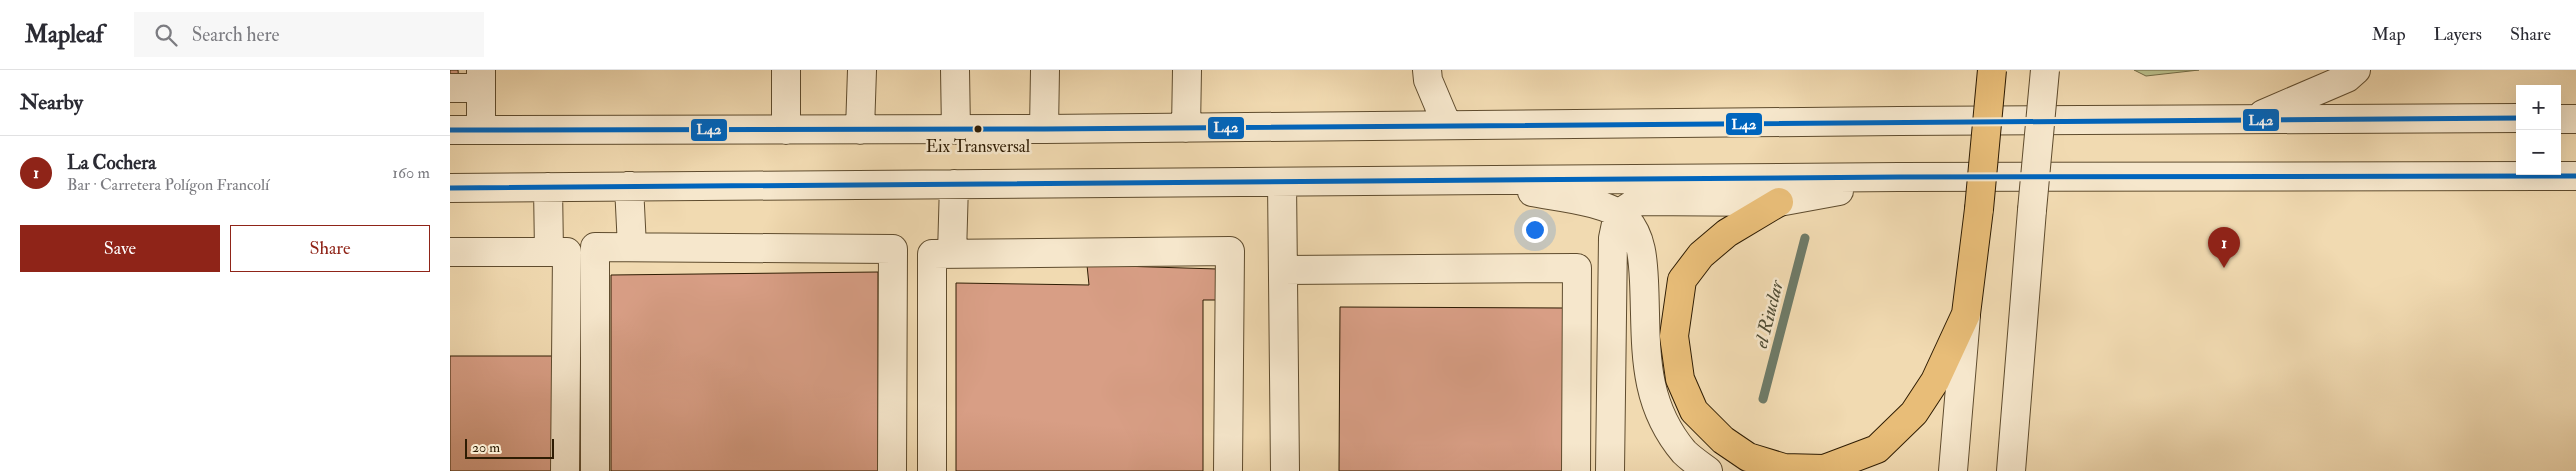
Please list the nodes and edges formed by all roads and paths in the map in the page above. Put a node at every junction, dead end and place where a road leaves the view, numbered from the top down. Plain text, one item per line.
1 (786, 70) edge
2 (862, 70) edge
3 (956, 70) edge
4 (1045, 70) edge
5 (1187, 70) edge
6 (1992, 70) edge
7 (2046, 70) edge
8 (2356, 70) edge
9 (1424, 72) edge
10 (481, 79) edge
11 (450, 88) edge
12 (2252, 118) junction
13 (2516, 118) edge
14 (2561, 119) edge
15 (2576, 119) edge
16 (1446, 125) junction
17 (1186, 128) junction
18 (1044, 129) junction
19 (450, 130) edge
20 (481, 130) junction
21 (786, 130) junction
22 (860, 130) junction
23 (956, 130) junction
24 (2576, 176) edge
25 (1899, 178) junction
26 (1477, 181) junction
27 (1282, 182) junction
28 (954, 184) junction
29 (629, 186) junction
30 (548, 187) junction
31 (450, 188) edge
32 (1779, 202) junction
33 (1618, 214) junction
34 (632, 247) junction
35 (450, 252) edge
36 (549, 252) junction
37 (952, 254) junction
38 (1283, 270) junction
39 (1966, 314) junction
40 (565, 471) edge
41 (595, 471) edge
42 (892, 471) edge
43 (932, 471) edge
44 (1228, 471) edge
45 (1285, 471) edge
46 (1576, 471) edge
47 (1610, 471) edge
48 (1708, 471) edge
49 (1953, 471) edge
50 (2011, 471) edge

1 - 21 street
2 - 22 street
3 - 23 street
4 - 18 street
5 - 17 street
6 - 39 highway, bridge
7 - 50 street, bridge
8 - 12 street
9 - 16 street
10 - 11 street
10 - 20 street
12 - 13 street
12 - 16 street
14 - 15 street
16 - 17 street
17 - 18 street
18 - 23 street
19 - 20 street
20 - 21 street
21 - 22 street
22 - 23 street
24 - 25 street
25 - 26 street
25 - 32 street
26 - 27 street
26 - 33 street
27 - 28 street
27 - 38 street
28 - 29 street
28 - 37 street
29 - 30 street
29 - 34 street
30 - 31 street
30 - 36 street
32 - 33 street
32 - 39 highway
33 - 47 street
33 - 48 street
34 - 41 street
34 - 42 street
35 - 36 street
36 - 40 street
37 - 43 street
37 - 44 street
38 - 45 street
38 - 46 street
39 - 49 street

